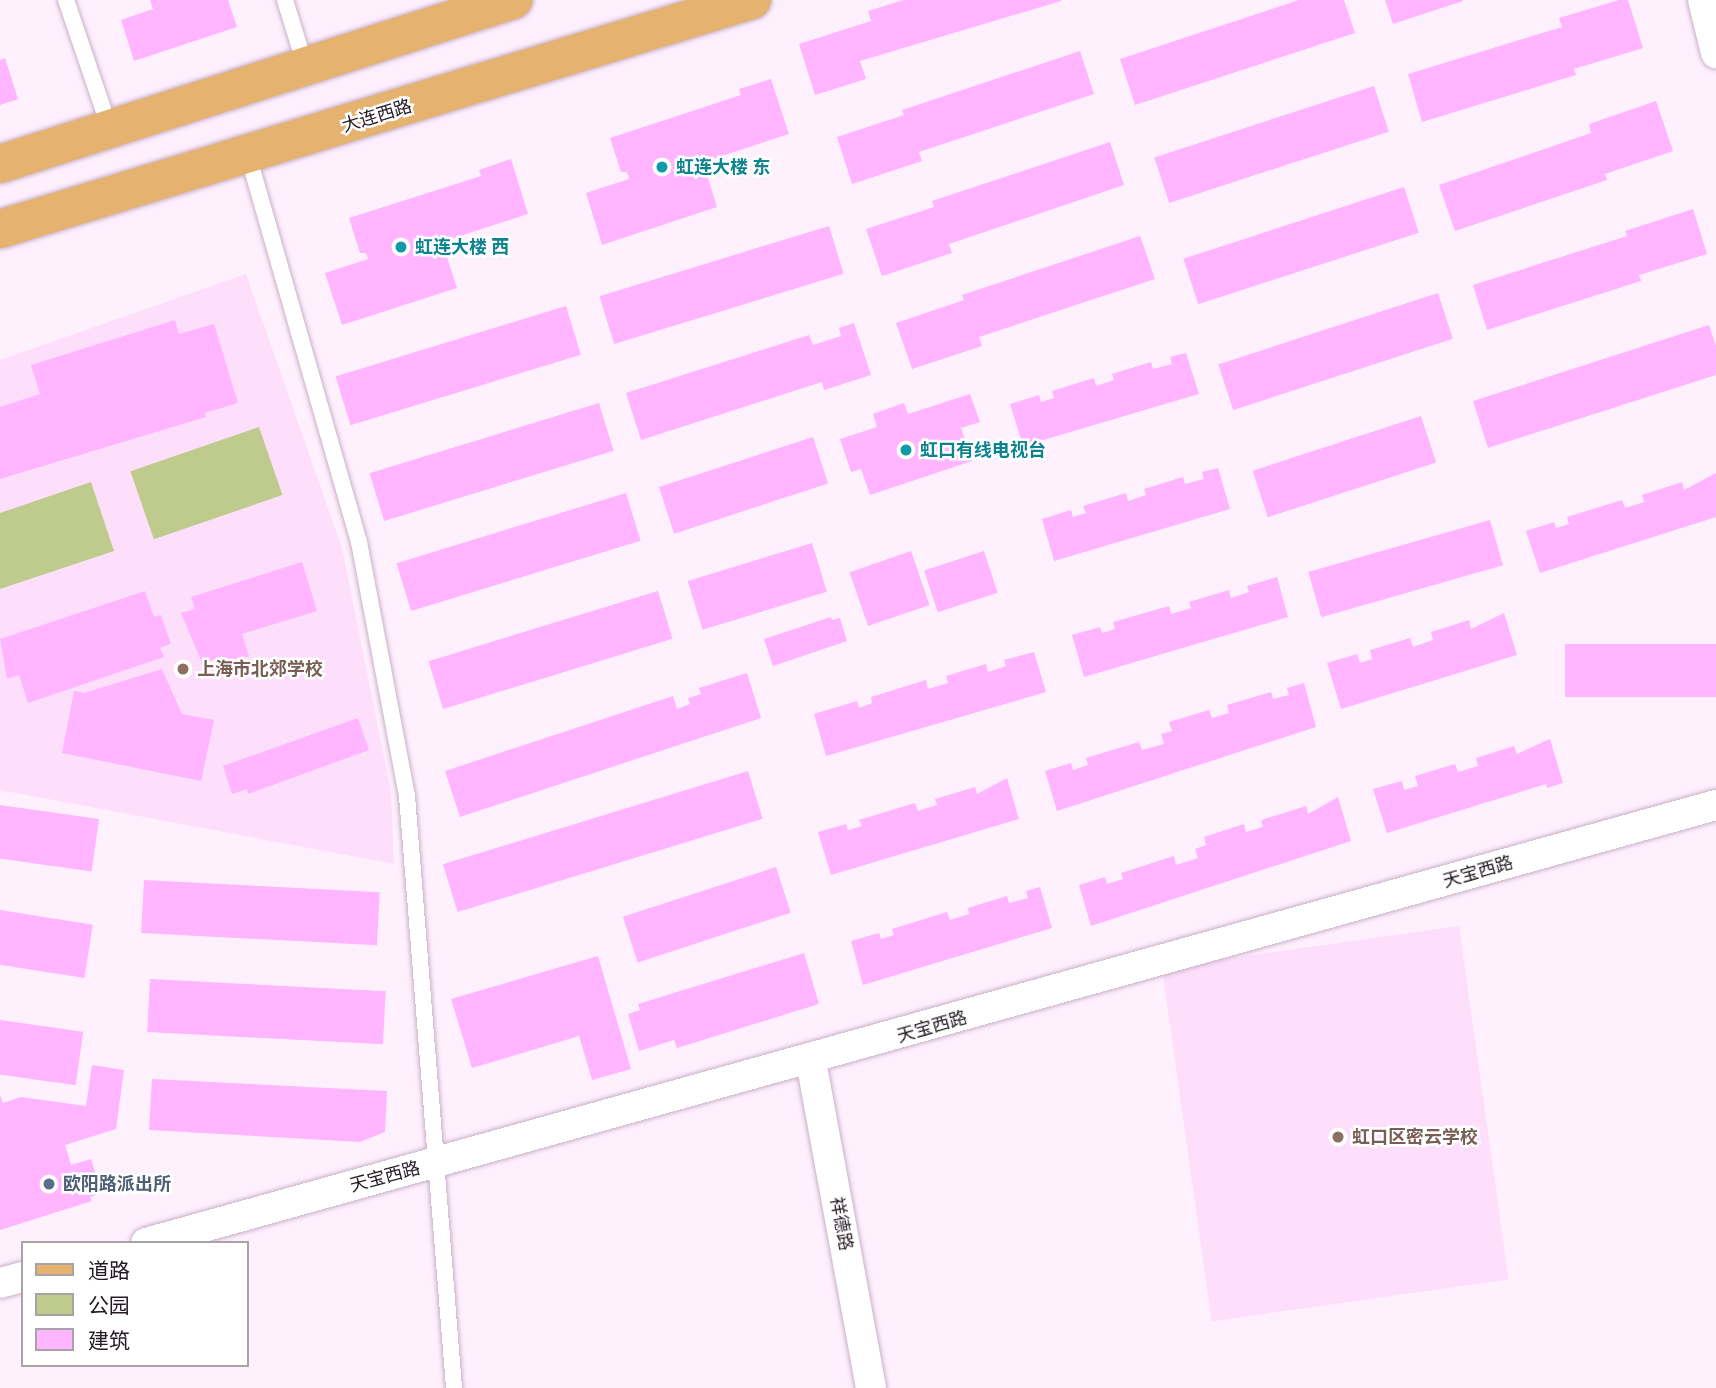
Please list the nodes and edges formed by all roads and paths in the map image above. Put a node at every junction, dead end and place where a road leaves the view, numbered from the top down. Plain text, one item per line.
1 (66, 0) edge
2 (285, 0) edge
3 (513, 0) edge
4 (752, 0) edge
5 (1703, 0) edge
6 (1716, 53) edge
7 (305, 65) junction
8 (109, 126) junction
9 (248, 155) junction
10 (0, 164) edge
11 (0, 229) edge
12 (1716, 805) edge
13 (811, 1061) junction
14 (437, 1163) junction
15 (153, 1241) edge
16 (21, 1278) edge
17 (0, 1283) edge
18 (454, 1388) edge
19 (871, 1388) edge

1 - 8 lane
2 - 7 lane
3 - 7 main road
4 - 9 main road, 大连西路
5 - 6 street
7 - 8 main road
8 - 10 main road
9 - 11 main road, 大连西路
9 - 14 lane
12 - 13 street, 天宝西路
13 - 14 street, 天宝西路
13 - 19 street, 祥德路
14 - 15 street, 天宝西路
14 - 18 lane
16 - 17 street

